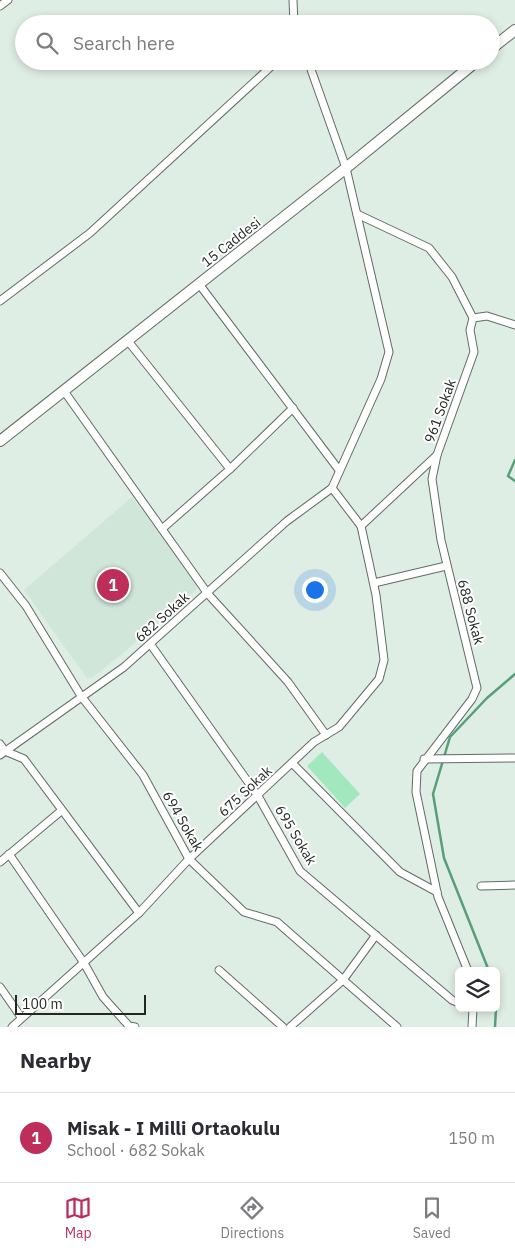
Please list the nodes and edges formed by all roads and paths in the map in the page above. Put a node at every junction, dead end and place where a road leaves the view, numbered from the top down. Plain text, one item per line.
1 (8, 0) edge
2 (293, 0) edge
3 (0, 6) edge
4 (294, 15) edge
5 (515, 30) edge
6 (500, 42) edge
7 (267, 70) edge
8 (311, 70) edge
9 (466, 70) edge
10 (346, 168) junction
11 (357, 214) junction
12 (199, 284) junction
13 (0, 301) edge
14 (474, 318) junction
15 (515, 325) edge
16 (128, 341) junction
17 (64, 391) junction
18 (293, 408) junction
19 (0, 442) edge
20 (437, 455) junction
21 (230, 470) junction
22 (339, 470) junction
23 (332, 488) junction
24 (361, 526) junction
25 (162, 529) junction
26 (446, 566) junction
27 (1, 575) edge
28 (374, 583) junction
29 (208, 594) junction
30 (151, 645) junction
31 (81, 696) junction
32 (326, 735) junction
33 (0, 744) edge
34 (2, 753) edge
35 (515, 758) edge
36 (424, 759) junction
37 (292, 764) junction
38 (258, 796) junction
39 (61, 811) junction
40 (9, 854) junction
41 (189, 859) junction
42 (0, 862) edge
43 (515, 885) edge
44 (480, 886) dead end
45 (437, 892) junction
46 (139, 913) junction
47 (376, 935) junction
48 (84, 963) junction
49 (466, 967) edge
50 (219, 970) dead end
51 (343, 980) junction
52 (0, 987) edge
53 (455, 1001) edge
54 (472, 1012) edge
55 (21, 1017) junction
56 (12, 1027) edge
57 (135, 1027) edge
58 (283, 1027) edge
59 (290, 1027) edge
60 (397, 1027) edge
61 (472, 1027) edge

1 - 3 street
2 - 4 street
5 - 6 street
7 - 13 street
8 - 10 street
9 - 10 street, 15 Caddesi
10 - 11 street
10 - 12 street, 15 Caddesi
11 - 14 street
11 - 22 street
12 - 16 street, 15 Caddesi
12 - 18 street
14 - 15 street
14 - 20 street, 961 Sokak
16 - 17 street, 15 Caddesi
16 - 21 street
17 - 19 street, 15 Caddesi
17 - 25 street
18 - 21 street
18 - 22 street
20 - 24 street, 961 Sokak
20 - 26 street, 688 Sokak
21 - 25 street
22 - 23 street
23 - 24 street
23 - 29 street, 682 Sokak
24 - 28 street, 675 Sokak
25 - 29 street
26 - 28 street
26 - 36 street, 688 Sokak
27 - 31 street, 694 Sokak
28 - 32 street, 675 Sokak
29 - 30 street, 682 Sokak
29 - 32 street
30 - 31 street, 682 Sokak
30 - 38 street, 695 Sokak
31 - 34 street, 682 Sokak
31 - 41 street, 694 Sokak
32 - 37 street, 675 Sokak
33 - 34 street
34 - 39 street
35 - 36 street
36 - 45 street
37 - 38 street, 675 Sokak
37 - 45 street
38 - 41 street, 675 Sokak
38 - 47 street, 695 Sokak
39 - 40 street
39 - 46 street
40 - 42 street
40 - 48 street
41 - 46 street, 675 Sokak
41 - 51 street, 694 Sokak
43 - 44 street
45 - 49 street
46 - 48 street, 675 Sokak
47 - 51 street
47 - 53 street, 695 Sokak
48 - 55 street, 675 Sokak
48 - 57 street
50 - 58 street
51 - 59 street
51 - 60 street, 694 Sokak
52 - 55 street
54 - 61 street
55 - 56 street, 675 Sokak

